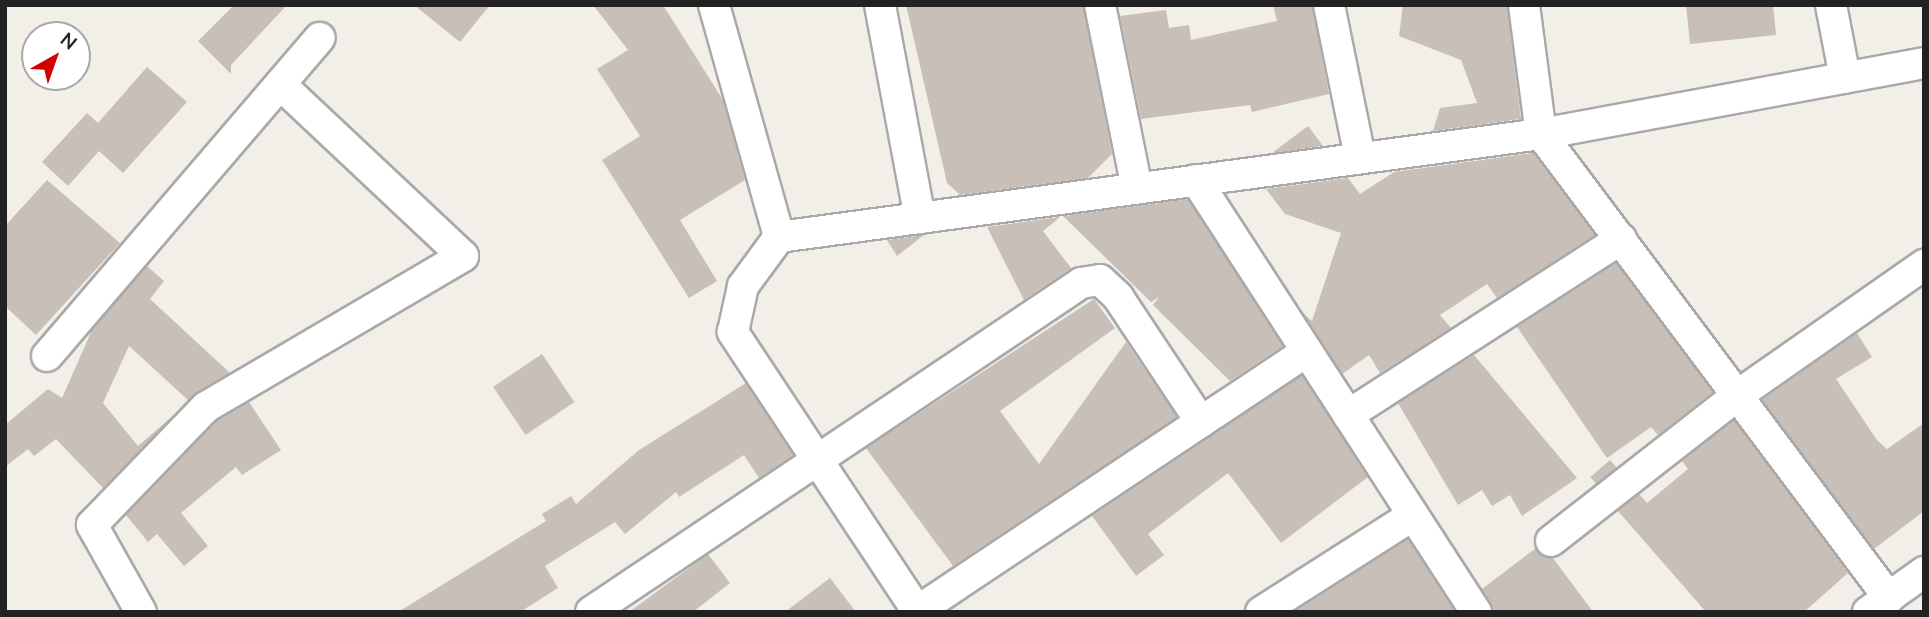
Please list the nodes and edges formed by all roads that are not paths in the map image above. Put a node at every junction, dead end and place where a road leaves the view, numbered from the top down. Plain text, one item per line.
1 (714, 5) edge
2 (880, 5) edge
3 (1100, 5) edge
4 (1329, 5) edge
5 (1524, 5) edge
6 (1831, 5) edge
7 (320, 38) dead end
8 (1924, 63) edge
9 (1845, 78) junction
10 (280, 84) junction
11 (1541, 134) junction
12 (1360, 158) junction
13 (1196, 180) junction
14 (1137, 188) junction
15 (920, 218) junction
16 (779, 237) junction
17 (1620, 239) junction
18 (1924, 265) edge
19 (1307, 351) junction
20 (47, 356) dead end
21 (1738, 395) junction
22 (1348, 415) junction
23 (1201, 422) junction
24 (814, 461) junction
25 (1413, 515) junction
26 (1551, 541) dead end
27 (1924, 572) edge
28 (1879, 605) edge
29 (917, 611) edge
30 (141, 612) edge
31 (591, 612) edge
32 (1261, 612) edge
33 (1476, 612) edge

1 - 16 street
2 - 15 street
3 - 14 street
4 - 12 street
5 - 11 street
6 - 9 street
7 - 10 street
8 - 9 street
9 - 11 street
10 - 20 street
10 - 30 street
11 - 12 street
11 - 17 street
12 - 13 street
13 - 14 street
13 - 19 street
14 - 15 street
15 - 16 street
16 - 24 street
17 - 21 street
17 - 22 street
18 - 21 street
19 - 22 street
19 - 23 street
21 - 26 street
21 - 28 street
22 - 25 street
23 - 24 street
23 - 29 street
24 - 29 street
24 - 31 street
25 - 32 street
25 - 33 street
27 - 28 street

